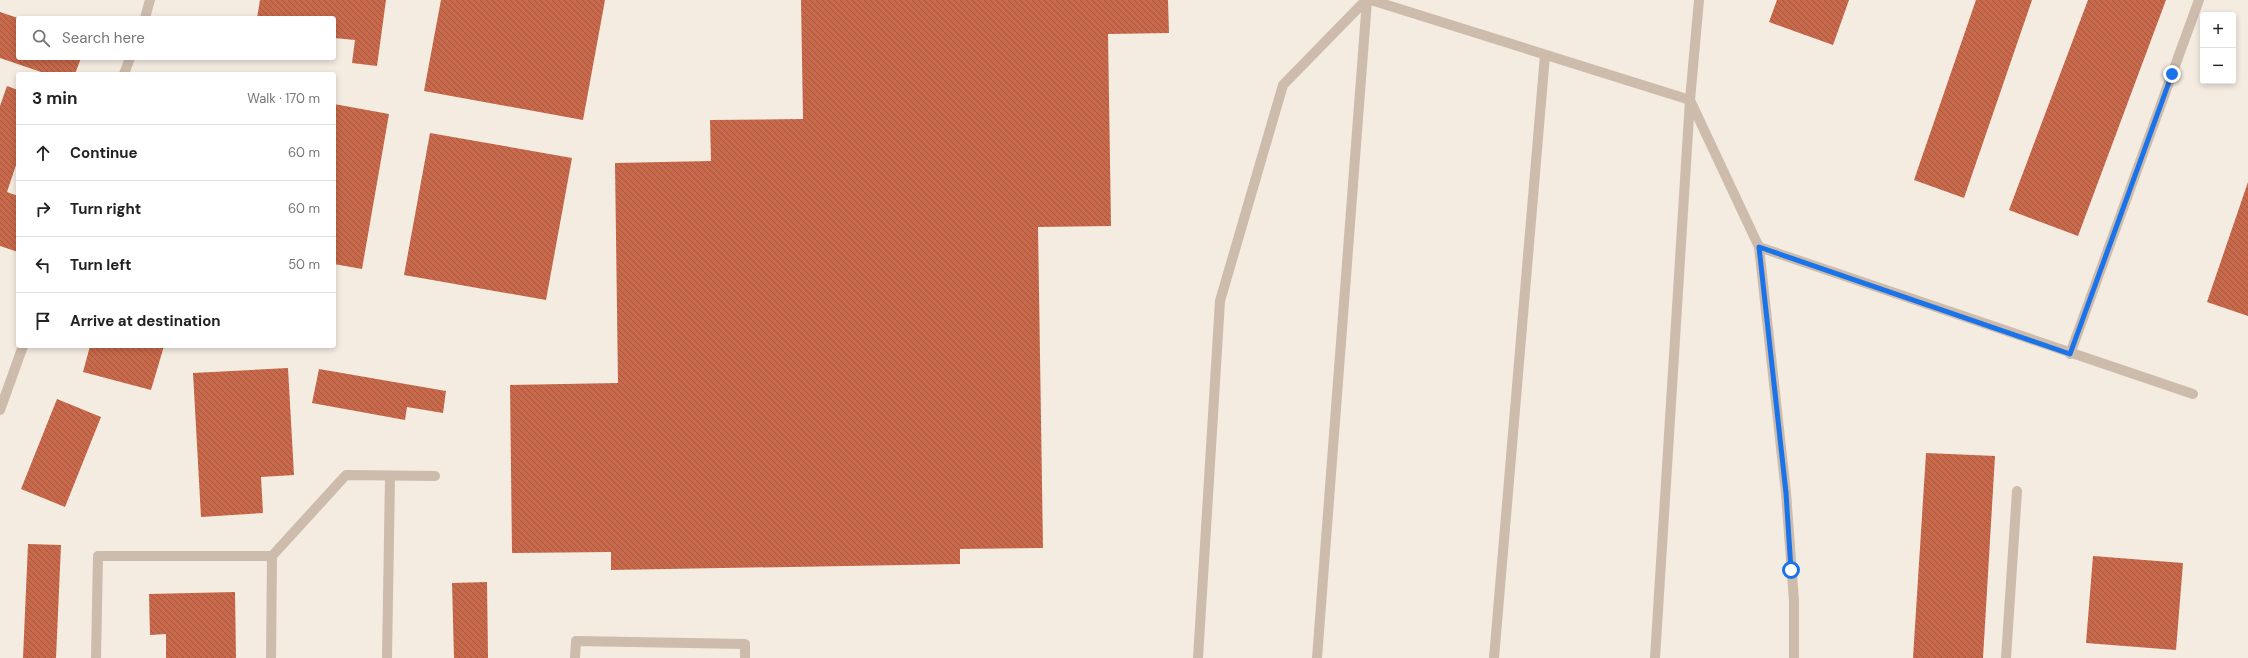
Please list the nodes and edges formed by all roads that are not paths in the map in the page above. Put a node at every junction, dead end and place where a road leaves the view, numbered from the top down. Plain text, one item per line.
1 (150, 0) edge
2 (1366, 0) edge
3 (1370, 0) edge
4 (1699, 0) edge
5 (2199, 0) edge
6 (146, 16) edge
7 (1545, 55) junction
8 (129, 60) edge
9 (125, 72) edge
10 (1690, 100) junction
11 (1759, 247) junction
12 (22, 348) edge
13 (2070, 354) junction
14 (2193, 394) dead end
15 (0, 410) edge
16 (390, 476) junction
17 (435, 476) dead end
18 (2017, 492) dead end
19 (272, 556) junction
20 (96, 658) edge
21 (271, 658) edge
22 (387, 658) edge
23 (576, 658) edge
24 (745, 658) edge
25 (1198, 658) edge
26 (1317, 658) edge
27 (1494, 658) edge
28 (1655, 658) edge
29 (1794, 658) edge
30 (2006, 658) edge

1 - 6 street
2 - 25 street
2 - 26 street
3 - 7 street
4 - 10 street
5 - 13 street
7 - 10 street
7 - 27 street
8 - 9 street
10 - 11 street
10 - 28 street
11 - 13 street
11 - 29 street
12 - 15 street
13 - 14 street
16 - 17 street
16 - 19 street
16 - 22 street
18 - 30 street
19 - 20 street
19 - 21 street
23 - 24 street

